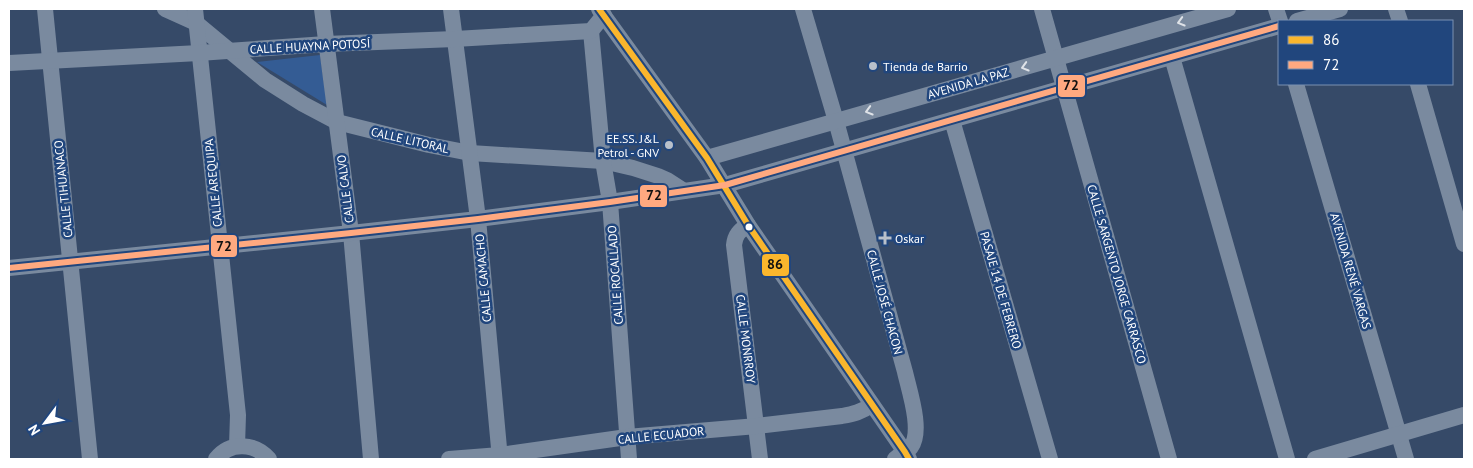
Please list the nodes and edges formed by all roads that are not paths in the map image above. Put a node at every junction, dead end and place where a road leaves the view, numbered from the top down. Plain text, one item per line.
1 (45, 9) edge
2 (164, 9) edge
3 (322, 9) edge
4 (451, 9) edge
5 (803, 9) edge
6 (1042, 9) edge
7 (1228, 9) edge
8 (1340, 9) edge
9 (602, 12) edge
10 (195, 16) edge
11 (1301, 20) edge
12 (1278, 26) edge
13 (592, 31) junction
14 (455, 40) junction
15 (326, 44) junction
16 (232, 51) junction
17 (199, 53) junction
18 (1172, 57) junction
19 (1057, 58) junction
20 (50, 62) junction
21 (9, 63) edge
22 (1296, 85) edge
23 (1418, 85) edge
24 (1064, 88) junction
25 (952, 120) junction
26 (836, 121) junction
27 (337, 122) junction
28 (844, 151) junction
29 (470, 153) junction
30 (707, 158) junction
31 (603, 161) junction
32 (725, 185) junction
33 (684, 191) junction
34 (610, 202) junction
35 (478, 218) junction
36 (748, 225) junction
37 (351, 233) junction
38 (1464, 244) edge
39 (221, 247) junction
40 (71, 262) junction
41 (9, 268) edge
42 (872, 405) junction
43 (1464, 415) edge
44 (757, 426) junction
45 (1399, 434) junction
46 (627, 438) junction
47 (237, 446) junction
48 (500, 457) edge
49 (903, 457) edge
50 (90, 459) edge
51 (216, 459) edge
52 (269, 459) edge
53 (371, 459) edge
54 (449, 459) edge
55 (629, 459) edge
56 (760, 459) edge
57 (1050, 459) edge
58 (1169, 459) edge
59 (1288, 459) edge
60 (1315, 459) edge
61 (1406, 459) edge

1 - 20 street, CALLE TIHUANACO
2 - 10 street, CALLE LITORAL
3 - 15 street, CALLE CALVO
4 - 14 street, CALLE CAMACHO
5 - 26 street
6 - 19 street
7 -> 19 street, AVENIDA LA PAZ
8 - 11 street
9 - 13 street
9 - 30 street
10 - 16 street, CALLE LITORAL
10 - 17 street, CALLE AREQUIPA
12 - 18 street
13 - 14 street, CALLE HUAYNA POTOSÍ
13 - 31 street, CALLE ROCALLADO
14 - 15 street, CALLE HUAYNA POTOSÍ
14 - 29 street, CALLE CAMACHO
15 - 16 street, CALLE HUAYNA POTOSÍ
15 - 27 street, CALLE CALVO
16 - 17 street, CALLE HUAYNA POTOSÍ
16 - 27 street, CALLE LITORAL
17 - 20 street, CALLE HUAYNA POTOSÍ
17 - 39 street, CALLE AREQUIPA
18 - 24 street
18 - 59 street
19 - 24 street, CALLE SARGENTO JORGE CARRASCO
19 -> 26 street, AVENIDA LA PAZ
20 - 21 street, CALLE HUAYNA POTOSÍ
20 - 40 street, CALLE TIHUANACO
22 - 45 street, AVENIDA RENÉ VARGAS
23 - 38 street
24 - 25 street
24 - 58 street, CALLE SARGENTO JORGE CARRASCO
25 - 28 street
25 - 57 street, PASAJE 14 DE FEBRERO
26 - 28 street, CALLE JOSÉ CHACON
26 - 30 street, AVENIDA LA PAZ
27 - 29 street, CALLE LITORAL
27 - 37 street, CALLE CALVO
28 - 32 street
28 - 49 street, CALLE JOSÉ CHACON
29 - 31 street, CALLE LITORAL
29 - 35 street, CALLE CAMACHO
30 - 32 street
31 - 33 street, CALLE LITORAL
31 - 34 street, CALLE ROCALLADO
32 - 33 street
32 - 36 street
33 - 34 street
34 - 35 street
34 - 46 street, CALLE ROCALLADO
35 - 37 street
35 - 48 street, CALLE CAMACHO
36 - 42 street
36 - 44 street, CALLE MONRROY
37 - 39 street
37 - 53 street, CALLE CALVO
39 - 40 street
39 - 47 street, CALLE AREQUIPA
40 - 41 street
40 - 50 street, CALLE TIHUANACO
42 - 44 street, CALLE ECUADOR
42 - 49 street
43 - 45 street
44 - 46 street, CALLE ECUADOR
44 - 56 street, CALLE MONRROY
45 - 60 street
45 - 61 street, AVENIDA RENÉ VARGAS
46 - 48 street, CALLE ECUADOR
46 - 55 street, CALLE ROCALLADO
47 - 51 street
47 - 52 street
48 - 54 street, CALLE ECUADOR

